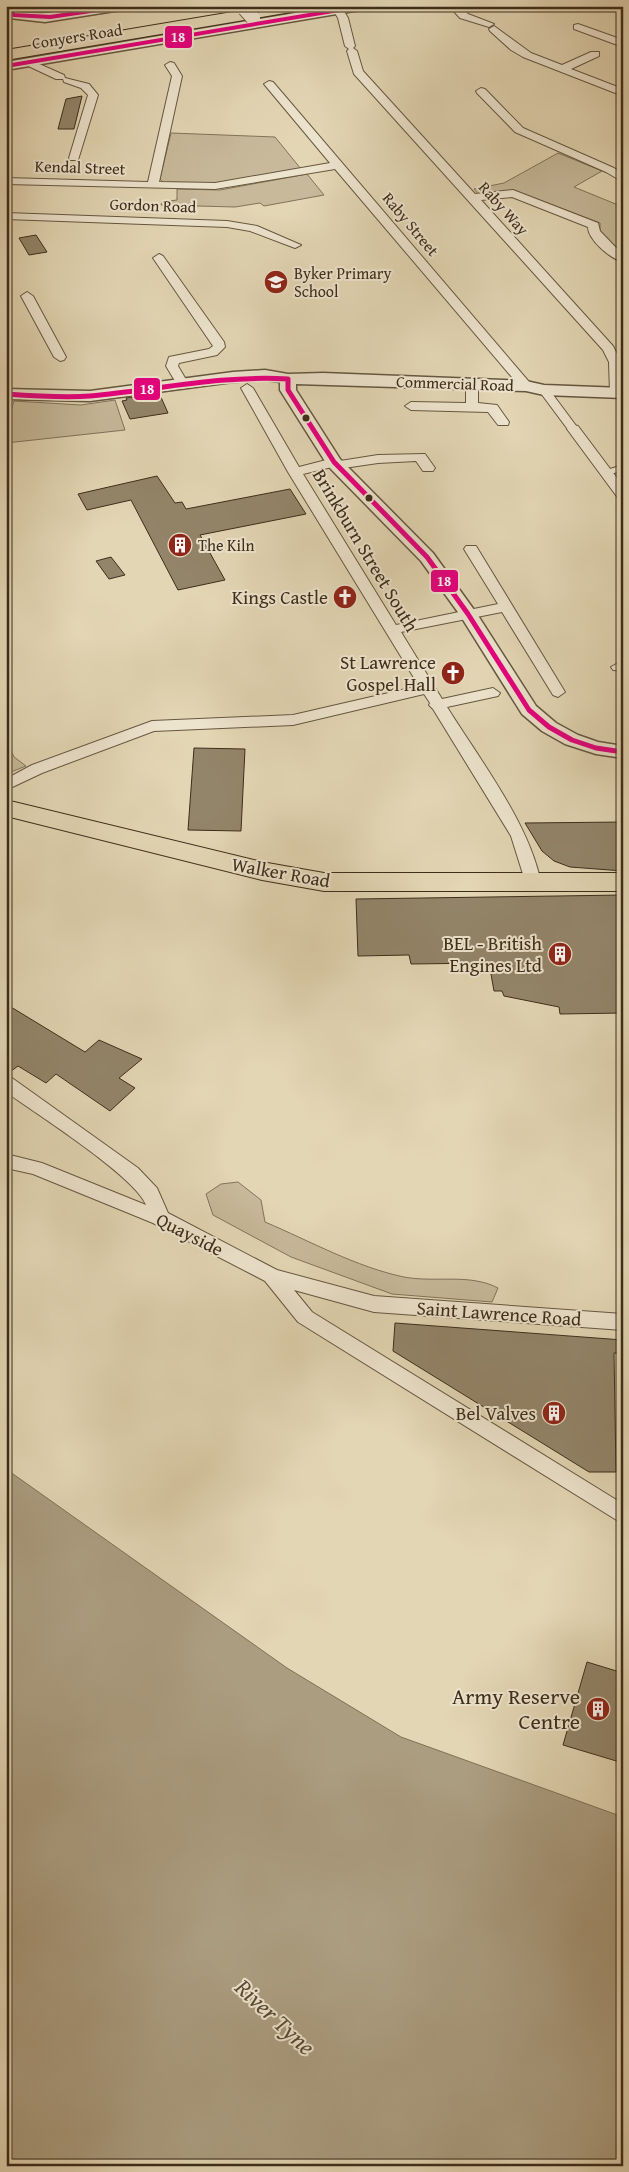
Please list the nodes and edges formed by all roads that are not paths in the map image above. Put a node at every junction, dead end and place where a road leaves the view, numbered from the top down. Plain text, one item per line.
1 (8, 6) edge
2 (121, 6) edge
3 (297, 6) edge
4 (454, 6) edge
5 (350, 8) edge
6 (249, 14) edge
7 (578, 28) dead end
8 (623, 44) edge
9 (595, 54) dead end
10 (6, 55) edge
11 (28, 62) junction
12 (170, 65) dead end
13 (6, 66) edge
14 (562, 69) junction
15 (269, 84) dead end
16 (481, 91) dead end
17 (623, 93) edge
18 (74, 158) dead end
19 (338, 165) junction
20 (623, 179) edge
21 (6, 181) edge
22 (153, 185) junction
23 (473, 198) junction
24 (6, 216) edge
25 (296, 245) dead end
26 (159, 258) dead end
27 (623, 259) edge
28 (27, 296) dead end
29 (60, 357) dead end
30 (288, 379) junction
31 (182, 383) junction
32 (472, 384) junction
33 (526, 386) junction
34 (247, 388) dead end
35 (544, 390) junction
36 (619, 393) edge
37 (6, 394) edge
38 (411, 406) dead end
39 (472, 407) junction
40 (503, 422) dead end
41 (573, 429) joint
42 (378, 459) junction
43 (336, 464) junction
44 (428, 468) dead end
45 (623, 468) edge
46 (295, 472) junction
47 (605, 472) junction
48 (386, 474) dead end
49 (623, 495) edge
50 (471, 548) dead end
51 (506, 607) junction
52 (468, 614) junction
53 (391, 630) junction
54 (427, 689) junction
55 (558, 692) dead end
56 (493, 693) dead end
57 (436, 705) junction
58 (623, 752) edge
59 (6, 785) edge
60 (6, 808) edge
61 (623, 882) edge
62 (533, 883) junction
63 (6, 1083) edge
64 (6, 1161) edge
65 (160, 1218) junction
66 (272, 1276) junction
67 (374, 1304) joint
68 (623, 1322) edge
69 (623, 1514) edge

1 - 2 street
3 - 10 main road
4 - 14 street
5 - 6 street, Conyers Road
5 - 23 street, Raby Way
6 - 11 street, Conyers Road
7 - 8 street
9 - 14 street
11 - 13 street, Conyers Road
11 - 18 street
12 - 22 street
14 - 17 street
15 - 19 street, Raby Street
16 - 20 street
19 - 22 street, Kendal Street
19 - 33 street, Raby Street
21 - 22 street, Kendal Street
23 - 27 street
23 - 36 street, Raby Way
24 - 25 street, Gordon Road
26 - 31 street
28 - 29 street
30 - 31 street, Commercial Road
30 - 32 street, Commercial Road
30 - 43 street
31 - 37 street, Commercial Road
32 - 33 street, Commercial Road
32 - 39 street
33 - 35 street, Commercial Road
34 - 46 street, Brinkburn Street South
35 - 36 street, Commercial Road
35 - 41 street
38 - 39 street
39 - 40 street
41 - 47 street
42 - 43 street, Brinkburn Street South
42 - 44 street, Brinkburn Street South
42 - 48 street
43 - 46 street, Brinkburn Street South
43 - 52 street
45 - 47 street
46 - 53 street, Brinkburn Street South
47 - 49 street
50 - 51 street
51 - 52 street
51 - 55 street
52 - 53 street
52 - 58 street
53 - 54 street, Brinkburn Street South
54 - 57 street, Brinkburn Street South
54 - 59 street
56 - 57 street
57 - 62 street, Brinkburn Street South
60 - 62 main road, Walker Road
61 - 62 main road, Walker Road
63 - 65 street
64 - 65 street, Quayside
65 - 66 street, Quayside
66 - 67 street, Quayside
66 - 69 street
67 - 68 street, Saint Lawrence Road

